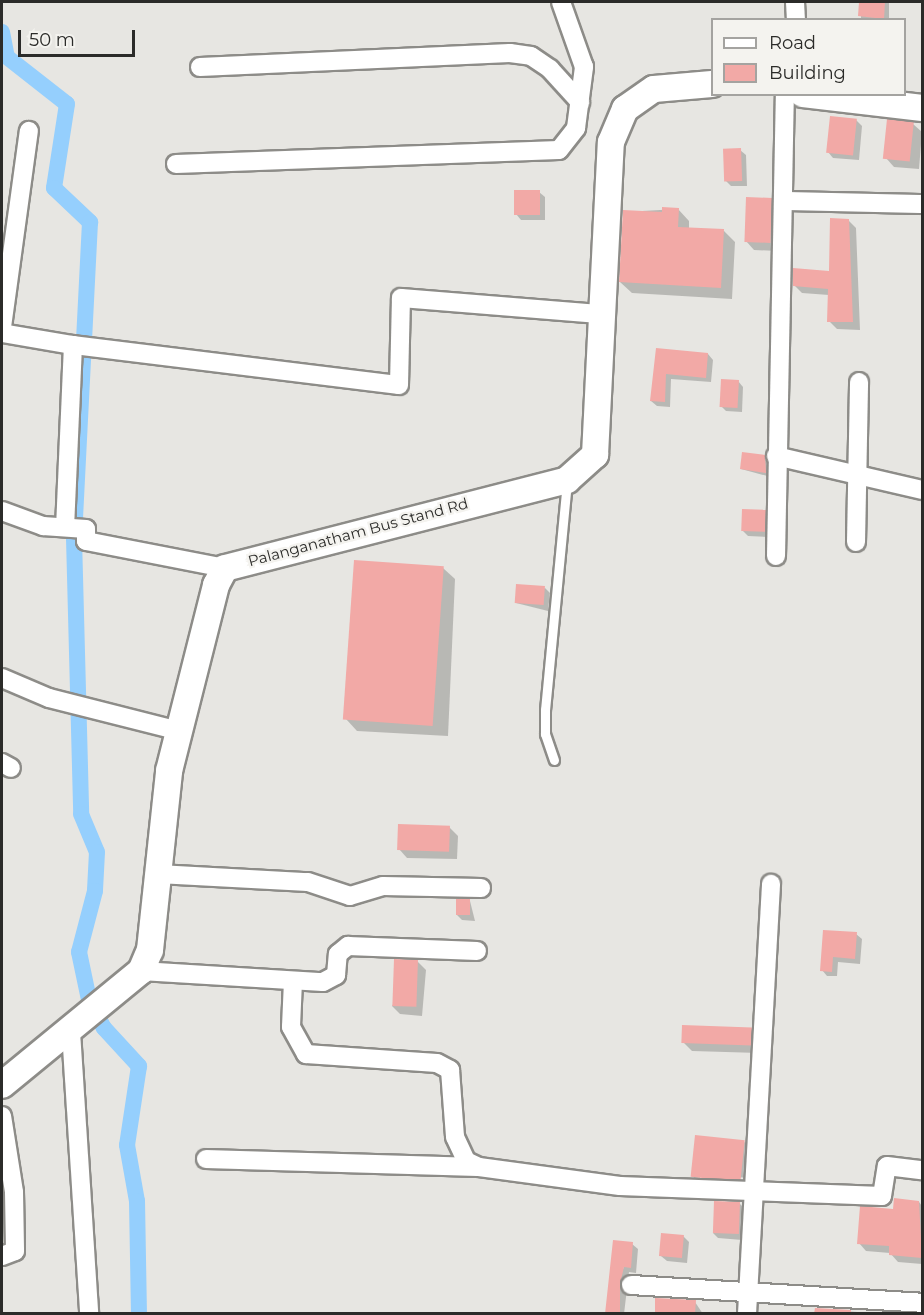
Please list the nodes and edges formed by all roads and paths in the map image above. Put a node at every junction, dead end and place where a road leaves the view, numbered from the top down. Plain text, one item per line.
1 (561, 2) edge
2 (795, 2) edge
3 (796, 18) edge
4 (200, 68) dead end
5 (711, 84) edge
6 (785, 96) edge
7 (821, 96) edge
8 (580, 102) junction
9 (922, 108) edge
10 (29, 131) dead end
11 (176, 164) dead end
12 (785, 201) junction
13 (922, 204) edge
14 (602, 314) junction
15 (2, 327) edge
16 (2, 333) edge
17 (73, 345) junction
18 (859, 382) dead end
19 (776, 456) junction
20 (857, 474) junction
21 (567, 480) junction
22 (922, 490) edge
23 (2, 511) edge
24 (65, 527) junction
25 (856, 542) dead end
26 (776, 556) dead end
27 (225, 568) junction
28 (2, 678) edge
29 (179, 731) junction
30 (554, 760) dead end
31 (158, 874) junction
32 (771, 884) dead end
33 (481, 888) dead end
34 (477, 951) dead end
35 (141, 971) junction
36 (293, 981) junction
37 (87, 1019) junction
38 (2, 1085) edge
39 (2, 1116) edge
40 (206, 1158) dead end
41 (479, 1167) junction
42 (922, 1170) edge
43 (754, 1194) junction
44 (2, 1256) edge
45 (631, 1285) dead end
46 (748, 1291) junction
47 (922, 1303) edge
48 (88, 1314) edge
49 (747, 1314) edge

1 - 8 street
2 - 3 street
4 - 8 street
5 - 14 street, Palanganatham Bus Stand Rd
6 - 12 street
7 - 9 street
8 - 11 street
10 - 15 street
12 - 13 street
12 - 19 street
14 - 17 street
14 - 21 street, Palanganatham Bus Stand Rd
16 - 17 street
17 - 24 street
18 - 20 street
19 - 20 street
19 - 26 street
20 - 22 street
20 - 25 street
21 - 27 street, Palanganatham Bus Stand Rd
21 - 30 lane
23 - 24 street
24 - 27 street
27 - 29 street
28 - 29 street
29 - 31 street
31 - 33 street
31 - 35 street
32 - 43 street
34 - 36 street
35 - 36 street
35 - 37 street
36 - 41 street
37 - 38 street
37 - 48 street
39 - 44 street
40 - 41 street
41 - 43 street
42 - 43 street
43 - 46 street
45 - 46 street
46 - 47 street
46 - 49 street

